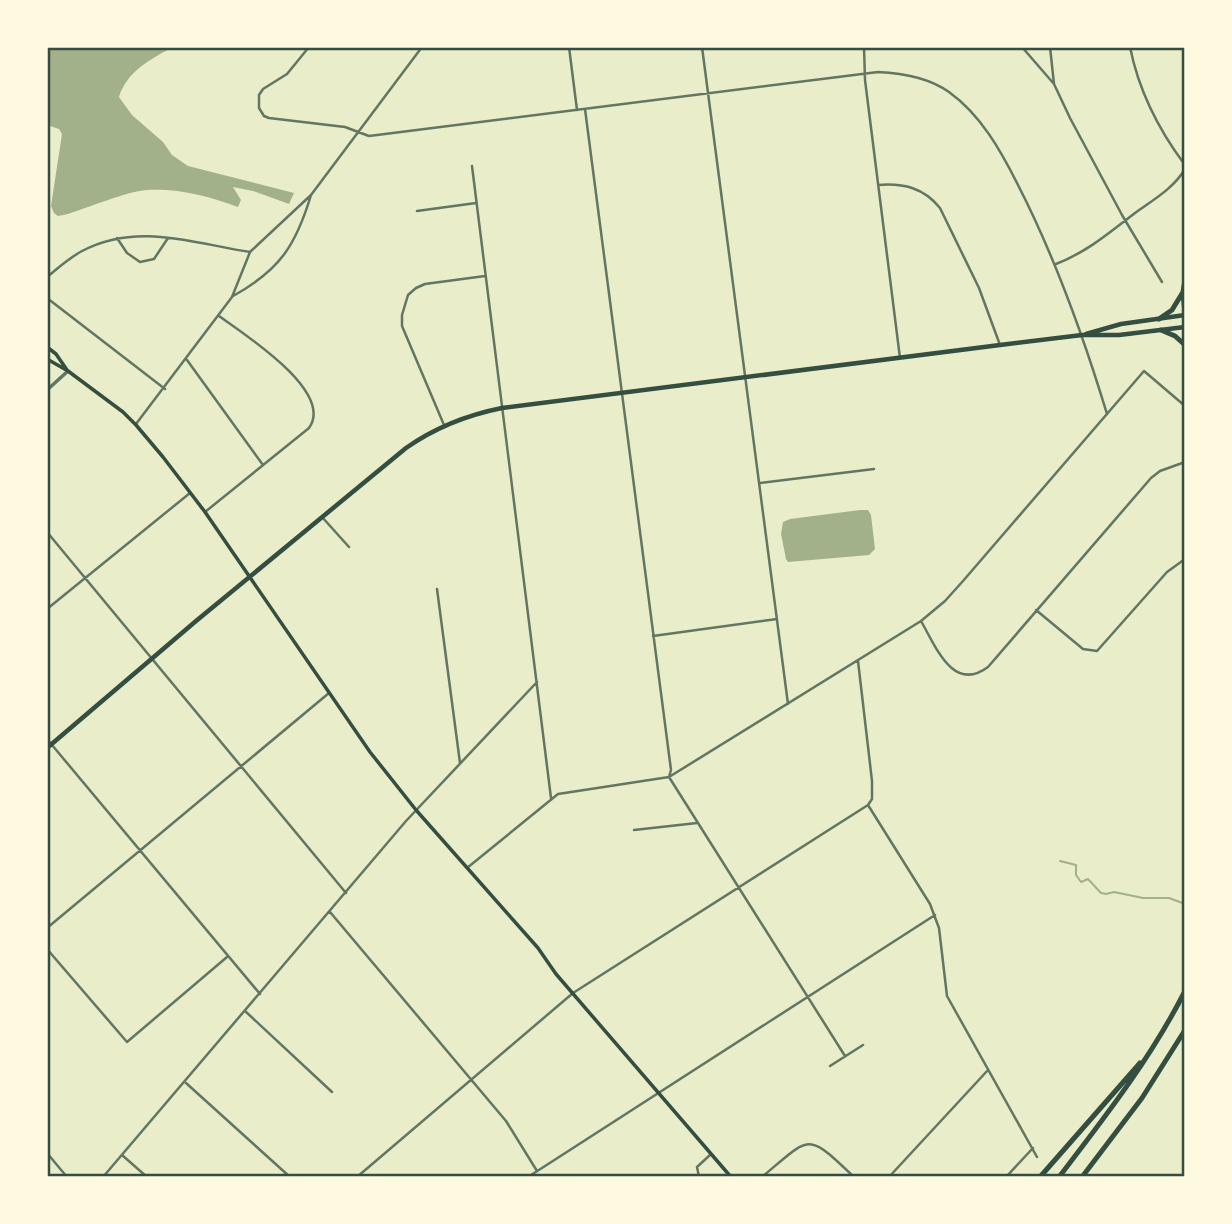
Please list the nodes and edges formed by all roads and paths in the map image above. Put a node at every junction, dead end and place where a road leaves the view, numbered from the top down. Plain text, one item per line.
1 (309, 47) edge
2 (422, 47) edge
3 (569, 47) edge
4 (702, 47) edge
5 (864, 47) edge
6 (1034, 47) edge
7 (1050, 47) edge
8 (1130, 47) edge
9 (1022, 48) edge
10 (866, 74) junction
11 (1054, 84) junction
12 (708, 94) junction
13 (585, 109) junction
14 (577, 110) junction
15 (359, 131) junction
16 (472, 166) dead end
17 (1185, 167) edge
18 (878, 184) junction
19 (311, 195) junction
20 (476, 203) junction
21 (417, 211) dead end
22 (1125, 221) junction
23 (168, 236) junction
24 (117, 239) junction
25 (250, 252) junction
26 (1056, 264) junction
27 (485, 276) junction
28 (47, 277) edge
29 (1185, 280) edge
30 (1162, 282) dead end
31 (1183, 292) junction
32 (232, 297) junction
33 (47, 298) edge
34 (1185, 315) edge
35 (219, 316) junction
36 (1159, 318) junction
37 (1185, 327) edge
38 (1161, 330) junction
39 (1082, 335) junction
40 (1000, 345) junction
41 (1185, 345) edge
42 (47, 347) edge
43 (900, 358) junction
44 (47, 359) edge
45 (187, 360) junction
46 (68, 371) junction
47 (747, 377) junction
48 (165, 389) junction
49 (47, 390) edge
50 (622, 393) junction
51 (1185, 406) edge
52 (502, 408) junction
53 (1107, 414) junction
54 (136, 425) junction
55 (444, 425) junction
56 (1185, 462) edge
57 (263, 466) junction
58 (874, 468) dead end
59 (760, 483) junction
60 (190, 493) junction
61 (205, 512) junction
62 (322, 517) junction
63 (47, 532) edge
64 (349, 547) dead end
65 (1185, 559) edge
66 (250, 577) junction
67 (85, 578) junction
68 (437, 589) dead end
69 (47, 609) edge
70 (1036, 610) junction
71 (777, 619) junction
72 (921, 621) junction
73 (653, 636) junction
74 (152, 659) junction
75 (858, 662) junction
76 (537, 682) junction
77 (329, 693) junction
78 (788, 704) junction
79 (47, 739) edge
80 (50, 746) edge
81 (460, 763) junction
82 (241, 766) junction
83 (669, 777) junction
84 (551, 797) junction
85 (868, 805) junction
86 (416, 810) junction
87 (697, 823) junction
88 (634, 830) dead end
89 (140, 850) junction
90 (467, 868) junction
91 (738, 888) junction
92 (346, 893) junction
93 (330, 912) junction
94 (935, 915) junction
95 (47, 928) edge
96 (47, 949) edge
97 (227, 957) junction
98 (1185, 991) edge
99 (573, 993) junction
100 (260, 994) junction
101 (808, 997) junction
102 (245, 1011) junction
103 (1185, 1030) edge
104 (1155, 1044) junction
105 (863, 1045) dead end
106 (845, 1056) junction
107 (830, 1066) dead end
108 (988, 1070) junction
109 (471, 1079) junction
110 (185, 1082) junction
111 (332, 1092) dead end
112 (659, 1092) junction
113 (1032, 1148) junction
114 (47, 1153) edge
115 (712, 1153) junction
116 (122, 1155) junction
117 (1037, 1157) dead end
118 (537, 1171) junction
119 (67, 1177) edge
120 (103, 1177) edge
121 (147, 1177) edge
122 (290, 1177) edge
123 (357, 1177) edge
124 (528, 1177) edge
125 (699, 1177) edge
126 (731, 1177) edge
127 (762, 1177) edge
128 (854, 1177) edge
129 (889, 1177) edge
130 (1006, 1177) edge
131 (1040, 1177) edge
132 (1059, 1177) edge
133 (1083, 1177) edge

1 - 15 street
2 - 15 street
3 - 14 street
4 - 12 street
5 - 10 street
6 - 9 street
7 - 11 street
8 - 17 street
9 - 11 street
10 - 12 street
10 - 18 street
10 - 26 street
11 - 22 street
12 - 13 street
12 - 47 street
13 - 14 street
13 - 50 street
14 - 15 street
15 - 19 street
16 - 20 street
17 - 22 street
18 - 40 street
18 - 43 street
19 - 25 street
19 - 32 street
20 - 21 street
20 - 27 street
22 - 26 street
22 - 30 street
23 - 24 street
23 - 24 street
23 - 25 street
24 - 28 street
25 - 32 street
26 - 39 street
27 - 52 street
27 - 55 street
29 - 31 highway
31 - 34 highway
31 - 36 highway
32 - 35 street
33 - 48 street
34 - 36 main road
35 - 45 street
35 - 57 street
36 - 39 main road
37 - 38 main road
38 - 39 main road
38 - 41 highway
39 - 40 main road
39 - 53 street
40 - 43 main road
42 - 46 main road
43 - 47 main road
44 - 46 main road
45 - 48 street
45 - 57 street
46 - 49 street
46 - 54 main road
47 - 50 main road
47 - 59 street
48 - 54 street
50 - 52 main road
50 - 73 street
51 - 53 street
52 - 55 main road
52 - 76 street
53 - 72 street
54 - 60 main road
55 - 62 main road
56 - 70 street
57 - 61 street
58 - 59 street
59 - 71 street
60 - 61 main road
60 - 67 street
61 - 66 main road
62 - 64 street
62 - 66 main road
63 - 67 street
65 - 70 street
66 - 74 main road
66 - 77 main road
67 - 69 street
67 - 74 street
68 - 81 street
70 - 72 street
71 - 73 street
71 - 78 street
72 - 75 street
73 - 83 street
74 - 80 main road
74 - 82 street
75 - 78 street
75 - 85 street
76 - 81 street
76 - 84 street
77 - 82 street
77 - 86 main road
78 - 83 street
79 - 80 street
80 - 89 street
81 - 86 street
82 - 89 street
82 - 92 street
83 - 84 street
83 - 87 street
84 - 90 street
85 - 91 street
85 - 94 street
86 - 90 main road
86 - 92 street
87 - 88 street
87 - 91 street
89 - 95 street
89 - 97 street
90 - 99 main road
91 - 99 street
91 - 101 street
92 - 93 street
93 - 100 street
93 - 109 street
94 - 101 street
94 - 108 street
96 - 97 street
97 - 100 street
98 - 104 highway
99 - 109 street
99 - 112 main road
100 - 102 street
101 - 106 street
101 - 112 street
102 - 110 street
102 - 111 street
103 - 133 highway
104 - 131 highway
104 - 132 highway
105 - 106 street
106 - 107 street
108 - 113 street
108 - 129 street
109 - 118 street
109 - 123 street
110 - 116 street
110 - 122 street
112 - 115 main road
112 - 118 street
113 - 117 street
113 - 130 street
114 - 119 street
115 - 125 street
115 - 126 main road
116 - 120 street
116 - 121 street
118 - 124 street
127 - 128 street

